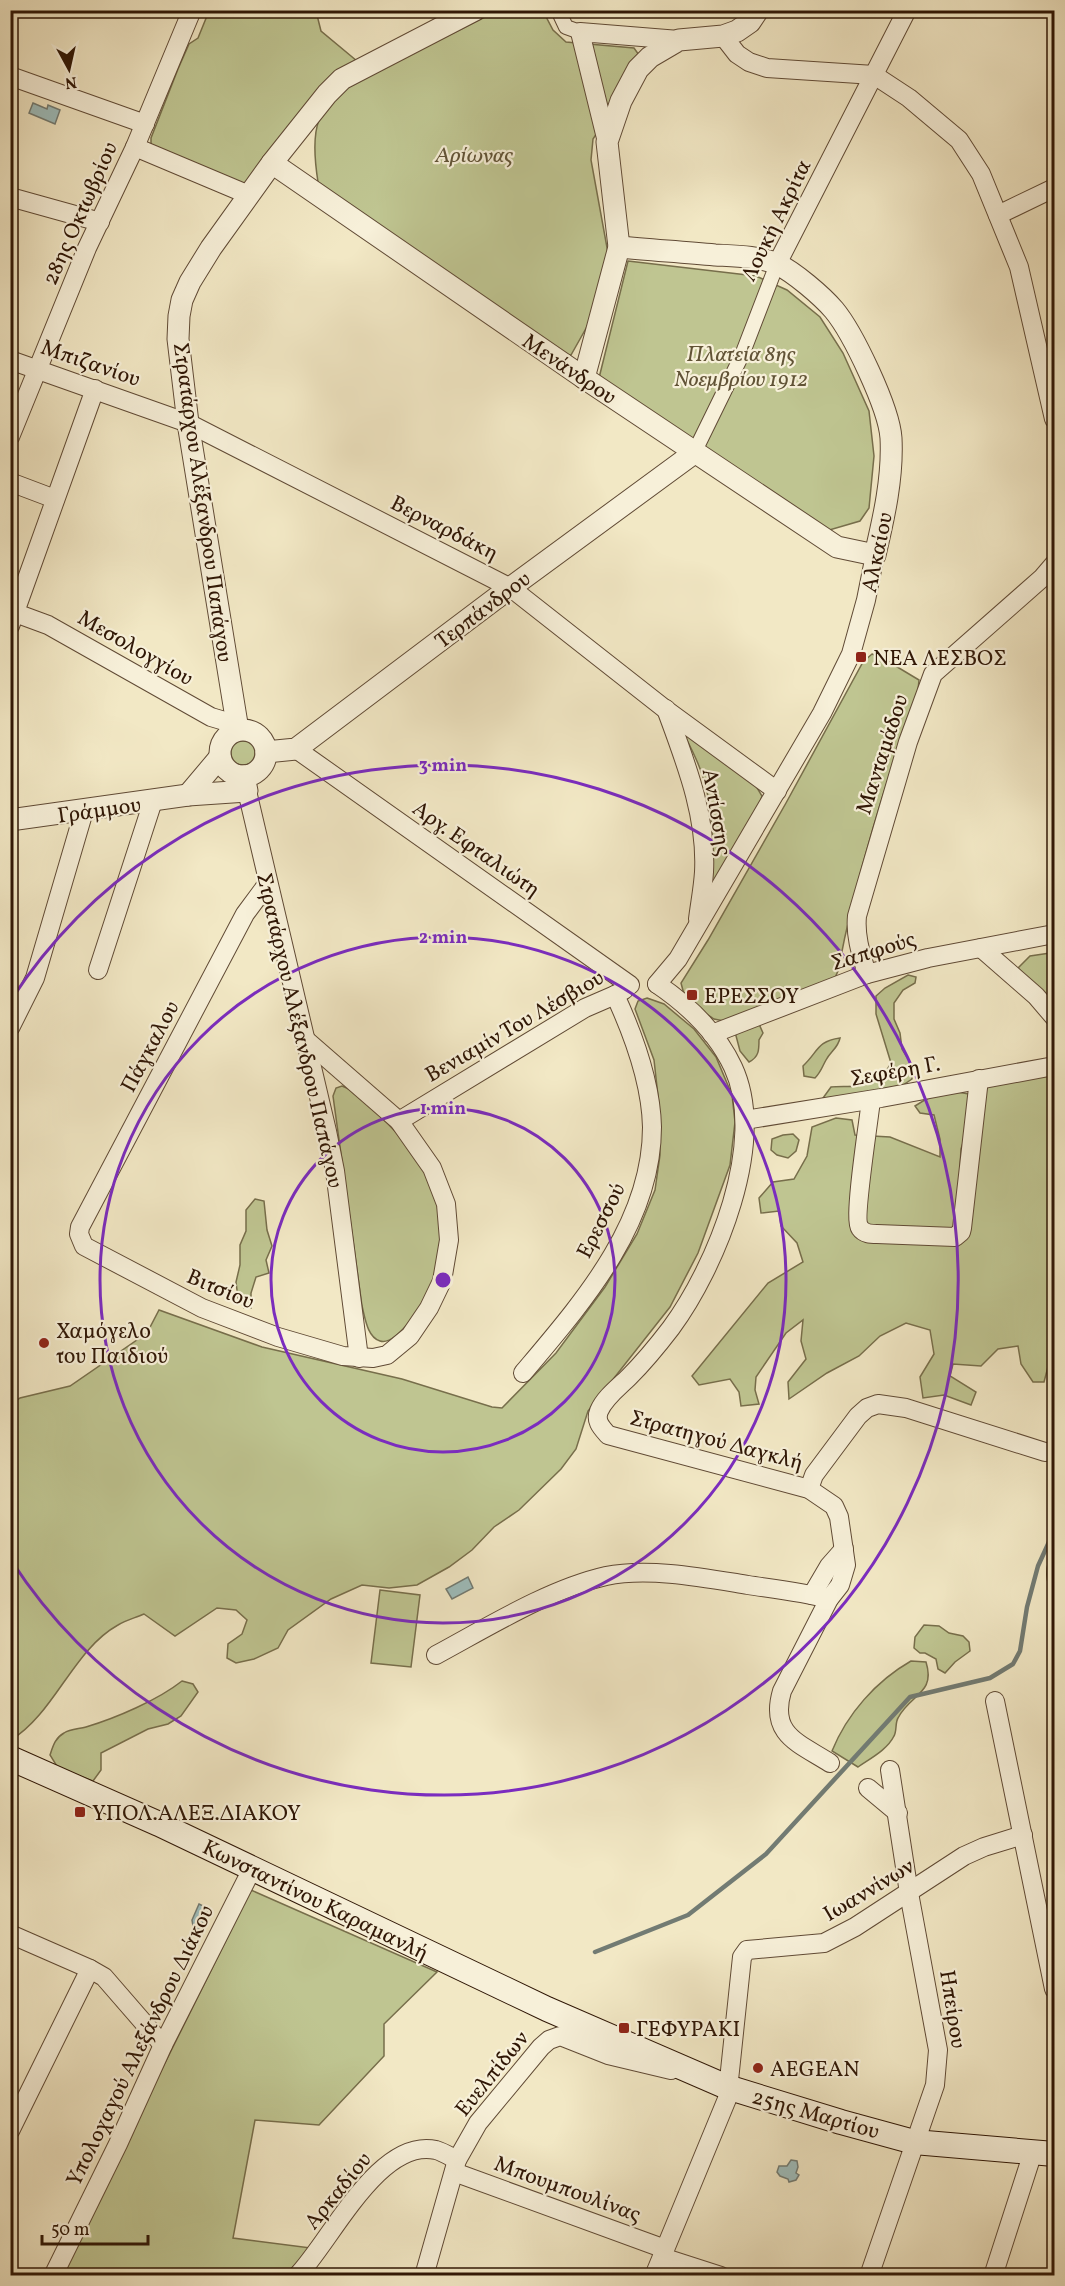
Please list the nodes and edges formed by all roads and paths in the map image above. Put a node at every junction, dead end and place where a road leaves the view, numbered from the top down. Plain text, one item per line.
1 (192, 10) edge
2 (475, 10) edge
3 (558, 10) edge
4 (907, 10) edge
5 (758, 11) edge
6 (580, 32) junction
7 (723, 36) junction
8 (679, 40) junction
9 (10, 75) edge
10 (874, 75) junction
11 (145, 124) junction
12 (607, 142) junction
13 (135, 147) junction
14 (272, 163) junction
15 (1054, 188) edge
16 (249, 195) junction
17 (10, 197) edge
18 (998, 215) junction
19 (100, 222) junction
20 (619, 247) junction
21 (777, 264) junction
22 (10, 360) edge
23 (37, 369) junction
24 (584, 378) junction
25 (95, 389) junction
26 (1054, 419) edge
27 (188, 423) junction
28 (10, 437) edge
29 (694, 453) junction
30 (10, 482) edge
31 (55, 499) junction
32 (875, 555) junction
33 (1054, 564) edge
34 (511, 588) junction
35 (12, 617) edge
36 (665, 709) junction
37 (238, 728) junction
38 (296, 749) junction
39 (266, 752) junction
40 (220, 757) junction
41 (246, 784) junction
42 (777, 791) junction
43 (188, 795) junction
44 (153, 801) junction
45 (84, 811) junction
46 (10, 820) edge
47 (268, 883) junction
48 (697, 927) junction
49 (1054, 934) edge
50 (981, 948) junction
51 (98, 970) dead end
52 (867, 974) junction
53 (657, 984) junction
54 (623, 990) junction
55 (1054, 1017) edge
56 (10, 1028) edge
57 (712, 1034) junction
58 (306, 1040) junction
59 (1054, 1066) edge
60 (979, 1079) junction
61 (871, 1100) junction
62 (745, 1120) junction
63 (399, 1121) junction
64 (79, 1234) joint
65 (359, 1358) junction
66 (523, 1373) dead end
67 (1045, 1452) dead end
68 (809, 1489) junction
69 (820, 1597) junction
70 (436, 1655) dead end
71 (995, 1701) dead end
72 (10, 1758) edge
73 (830, 1763) dead end
74 (890, 1770) dead end
75 (868, 1788) dead end
76 (898, 1814) junction
77 (1023, 1835) junction
78 (252, 1869) junction
79 (909, 1893) junction
80 (10, 1934) edge
81 (90, 1969) junction
82 (1054, 1989) edge
83 (589, 2028) joint
84 (164, 2045) junction
85 (690, 2072) junction
86 (727, 2087) junction
87 (10, 2131) edge
88 (914, 2142) junction
89 (1044, 2153) edge
90 (456, 2166) junction
91 (663, 2253) junction
92 (53, 2276) edge
93 (297, 2276) edge
94 (424, 2276) edge
95 (654, 2276) edge
96 (721, 2276) edge
97 (869, 2276) edge
98 (993, 2276) edge

1 - 11 street, 28ης Οκτωβρίου
2 - 14 street, Στρατάρχου Αλέξανδρου Παπάγου
3 - 6 street
4 - 10 street, Λουκή Ακρίτα
5 - 7 street
6 - 8 street
6 - 12 street
7 - 8 street
7 - 10 street
8 - 12 street
9 - 11 street
10 - 18 street
10 - 21 street, Λουκή Ακρίτα
11 - 13 street, 28ης Οκτωβρίου
12 - 20 street
13 - 16 street
13 - 19 street, 28ης Οκτωβρίου
14 - 16 street, Στρατάρχου Αλέξανδρου Παπάγου
14 - 24 street, Μενάνδρου
15 - 18 street
16 - 27 street, Στρατάρχου Αλέξανδρου Παπάγου
17 - 19 street
18 - 26 street
19 - 23 street, 28ης Οκτωβρίου
20 - 21 street, Αλκαίου
20 - 24 street
21 - 29 street, Λουκή Ακρίτα
21 - 32 street, Αλκαίου
22 - 23 street, Μπιζανίου
23 - 25 street, Μπιζανίου
23 - 28 street, 28ης Οκτωβρίου
24 - 29 street, Μενάνδρου
25 - 27 street, Μπιζανίου
25 - 31 street
27 - 34 street, Βερναρδάκη
27 - 37 street, Στρατάρχου Αλέξανδρου Παπάγου
29 - 32 street, Μενάνδρου
29 - 34 street, Τερπάνδρου
30 - 31 street
31 - 35 street
32 - 42 street, Αλκαίου
33 - 52 street, Μανταμάδου
34 - 36 street, Βερναρδάκη
34 - 38 street, Τερπάνδρου
35 - 37 street, Μεσολογγίου
36 - 42 street, Βερναρδάκη
36 - 48 street, Αντίσσης
37 - 39 street
37 - 40 street
38 - 39 street
38 - 54 street, Αργ. Εφταλιώτη
39 - 41 street
40 - 41 street
40 - 43 street
41 - 43 street, Γράμμου
41 - 47 street, Στρατάρχου Αλέξανδρου Παπάγου
42 - 48 street, Αλκαίου
43 - 44 street, Γράμμου
44 - 45 street, Γράμμου
44 - 51 street
45 - 46 street, Γράμμου
45 - 56 street
47 - 58 street, Στρατάρχου Αλέξανδρου Παπάγου
47 - 64 street, Πάγκαλου
48 - 53 street, Αλκαίου
49 - 50 street, Σαπφούς
50 - 52 street, Σαπφούς
50 - 55 street
52 - 57 street, Σαπφούς
53 - 54 street, Βενιαμίν Του Λέσβιου
53 - 57 street, Στρατηγού Δαγκλή
54 - 63 street, Βενιαμίν Του Λέσβιου
54 - 66 street, Ερεσσού
57 - 62 street, Στρατηγού Δαγκλή
58 - 63 street
58 - 65 street, Στρατάρχου Αλέξανδρου Παπάγου
59 - 60 street, Σεφέρη Γ.
60 - 61 street, Σεφέρη Γ.
60 - 61 street
61 - 62 street, Σεφέρη Γ.
62 - 68 street, Στρατηγού Δαγκλή
63 - 65 street
64 - 65 street, Βιτσίου
67 - 68 street
68 - 69 street, Στρατηγού Δαγκλή
69 - 70 street
69 - 73 street
71 - 77 street
72 - 78 main road, Κωνσταντίνου Καραμανλή
74 - 76 street, Ηπείρου
75 - 76 street
76 - 79 street, Ηπείρου
77 - 79 street, Ιωαννίνων
77 - 82 street
78 - 83 main road, Κωνσταντίνου Καραμανλή
78 - 84 street, Υπολοχαγού Αλεξάνδρου Διάκου
79 - 86 street, Ιωαννίνων
79 - 88 street, Ηπείρου
80 - 81 street
81 - 84 street
81 - 87 street
83 - 85 main road, 25ης Μαρτίου
84 - 92 street, Υπολοχαγού Αλεξάνδρου Διάκου
85 - 86 main road, 25ης Μαρτίου
85 - 90 street, Ευελπίδων
86 - 88 main road, 25ης Μαρτίου
86 - 91 street, Ιωαννίνων
88 - 89 main road, 25ης Μαρτίου
88 - 97 street, Ηπείρου
89 - 98 street
90 - 91 street, Μπουμπουλίνας
90 - 93 street, Αρκαδίου
90 - 94 street, Ευελπίδων
91 - 95 street, Ιωαννίνων
91 - 96 street, Μπουμπουλίνας

